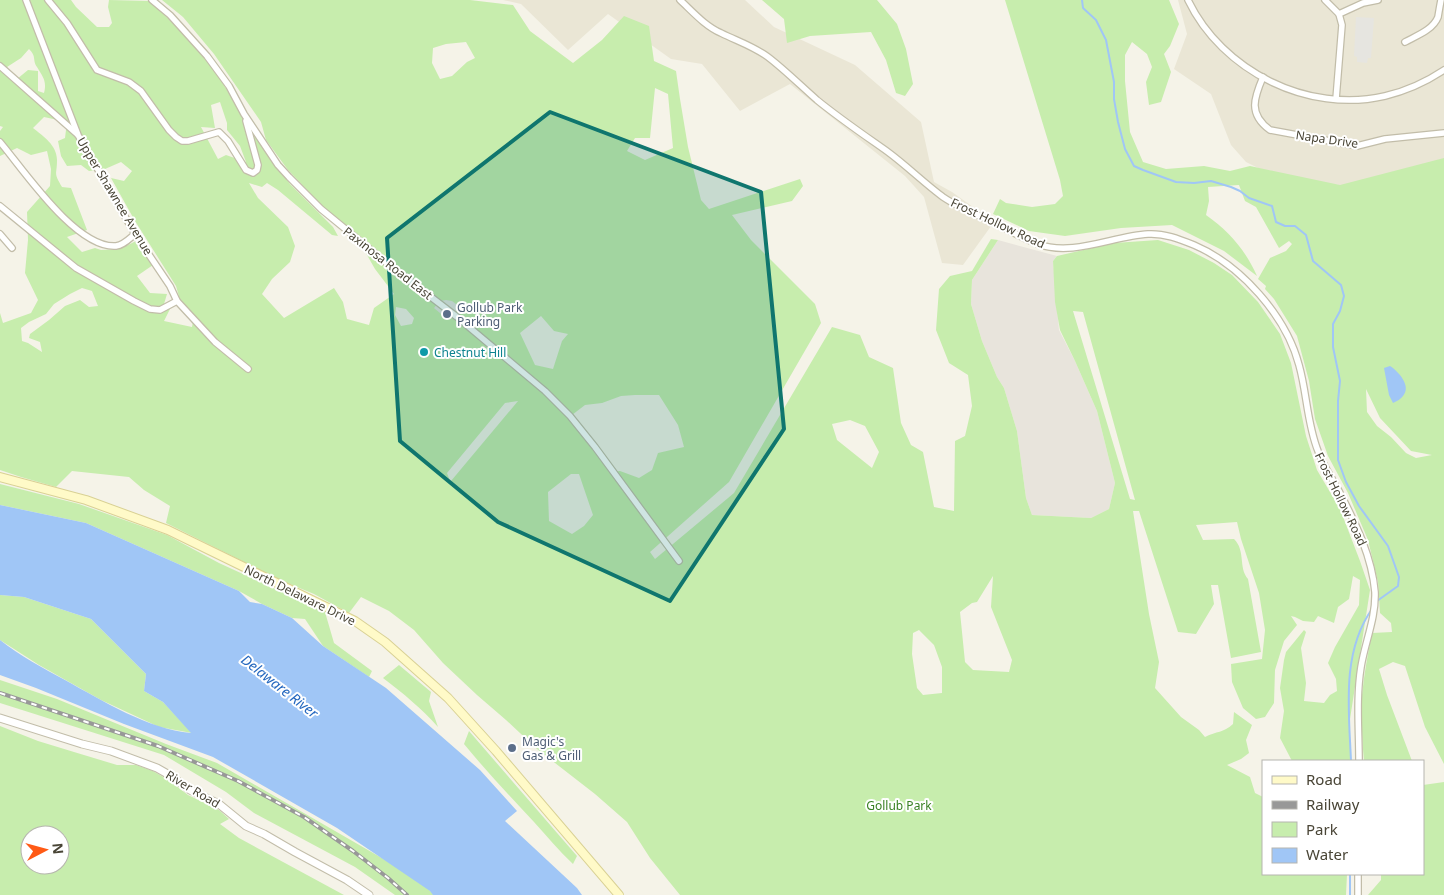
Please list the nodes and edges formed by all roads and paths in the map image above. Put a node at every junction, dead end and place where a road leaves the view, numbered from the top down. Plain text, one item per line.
1 (26, 0) edge
2 (48, 0) edge
3 (152, 0) edge
4 (680, 0) edge
5 (1188, 0) edge
6 (1325, 0) edge
7 (1378, 0) edge
8 (1441, 0) edge
9 (1339, 14) junction
10 (1405, 42) dead end
11 (0, 66) edge
12 (1444, 70) edge
13 (1263, 77) junction
14 (1336, 99) junction
15 (244, 114) junction
16 (1444, 133) edge
17 (78, 134) junction
18 (0, 142) edge
19 (0, 206) edge
20 (0, 234) edge
21 (135, 234) junction
22 (12, 248) dead end
23 (177, 301) junction
24 (248, 369) dead end
25 (0, 477) edge
26 (679, 561) dead end
27 (0, 718) edge
28 (1359, 760) edge
29 (1358, 875) edge
30 (369, 895) edge
31 (619, 895) edge
32 (1358, 895) edge

1 - 17 street, Upper Shawnee Avenue
2 - 15 street, Paxinosa Road East
3 - 15 street, Paxinosa Road East
4 - 28 street, Frost Hollow Road
5 - 13 street
6 - 9 street
7 - 9 street
8 - 10 street
9 - 14 street
11 - 17 street
12 - 14 street
13 - 14 street
13 - 16 street, Napa Drive
15 - 26 street, Paxinosa Road East
17 - 21 street, Upper Shawnee Avenue
18 - 21 street
19 - 23 street
20 - 22 street
21 - 23 street, Upper Shawnee Avenue
23 - 24 street, Upper Shawnee Avenue
25 - 31 main road, North Delaware Drive
27 - 30 street, River Road
29 - 32 street

